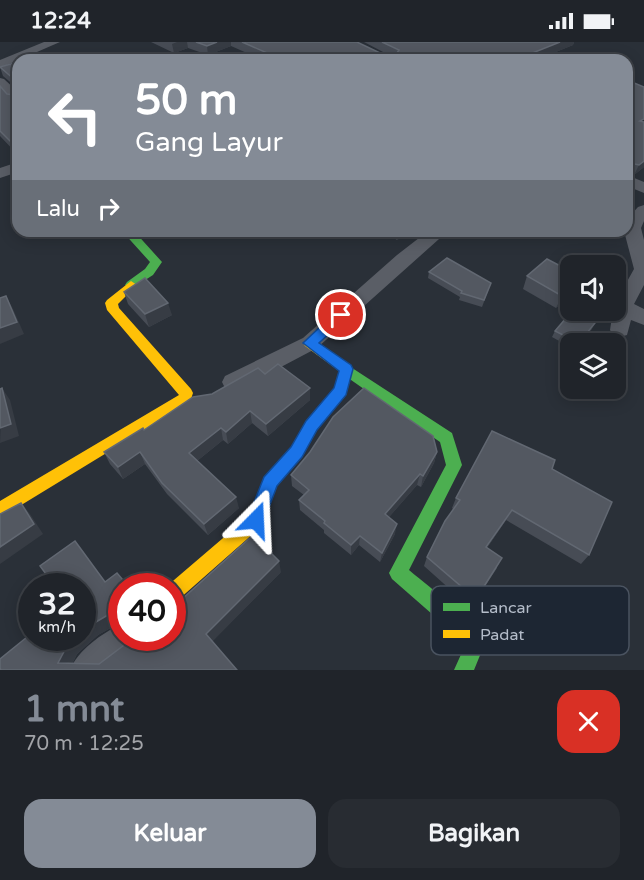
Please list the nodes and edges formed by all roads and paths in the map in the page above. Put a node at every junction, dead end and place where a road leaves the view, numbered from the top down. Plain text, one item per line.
1 (54, 42) edge
2 (25, 54) edge
3 (0, 82) edge
4 (12, 93) edge
5 (644, 210) edge
6 (633, 223) edge
7 (633, 232) edge
8 (133, 237) edge
9 (432, 237) edge
10 (626, 300) edge
11 (626, 308) edge
12 (644, 318) edge
13 (621, 321) edge
14 (620, 330) dead end
15 (310, 343) junction
16 (346, 369) junction
17 (202, 396) junction
18 (0, 510) edge
19 (186, 582) edge
20 (431, 601) edge
21 (108, 651) edge
22 (470, 655) edge
23 (85, 670) edge
24 (464, 670) edge

1 - 2 street
3 - 4 street
5 - 6 street
7 - 10 street
8 - 17 street
9 - 15 street
11 - 12 street
13 - 14 street
15 - 16 street
15 - 17 street
16 - 19 street
16 - 20 street
17 - 18 street
21 - 23 street
22 - 24 street

